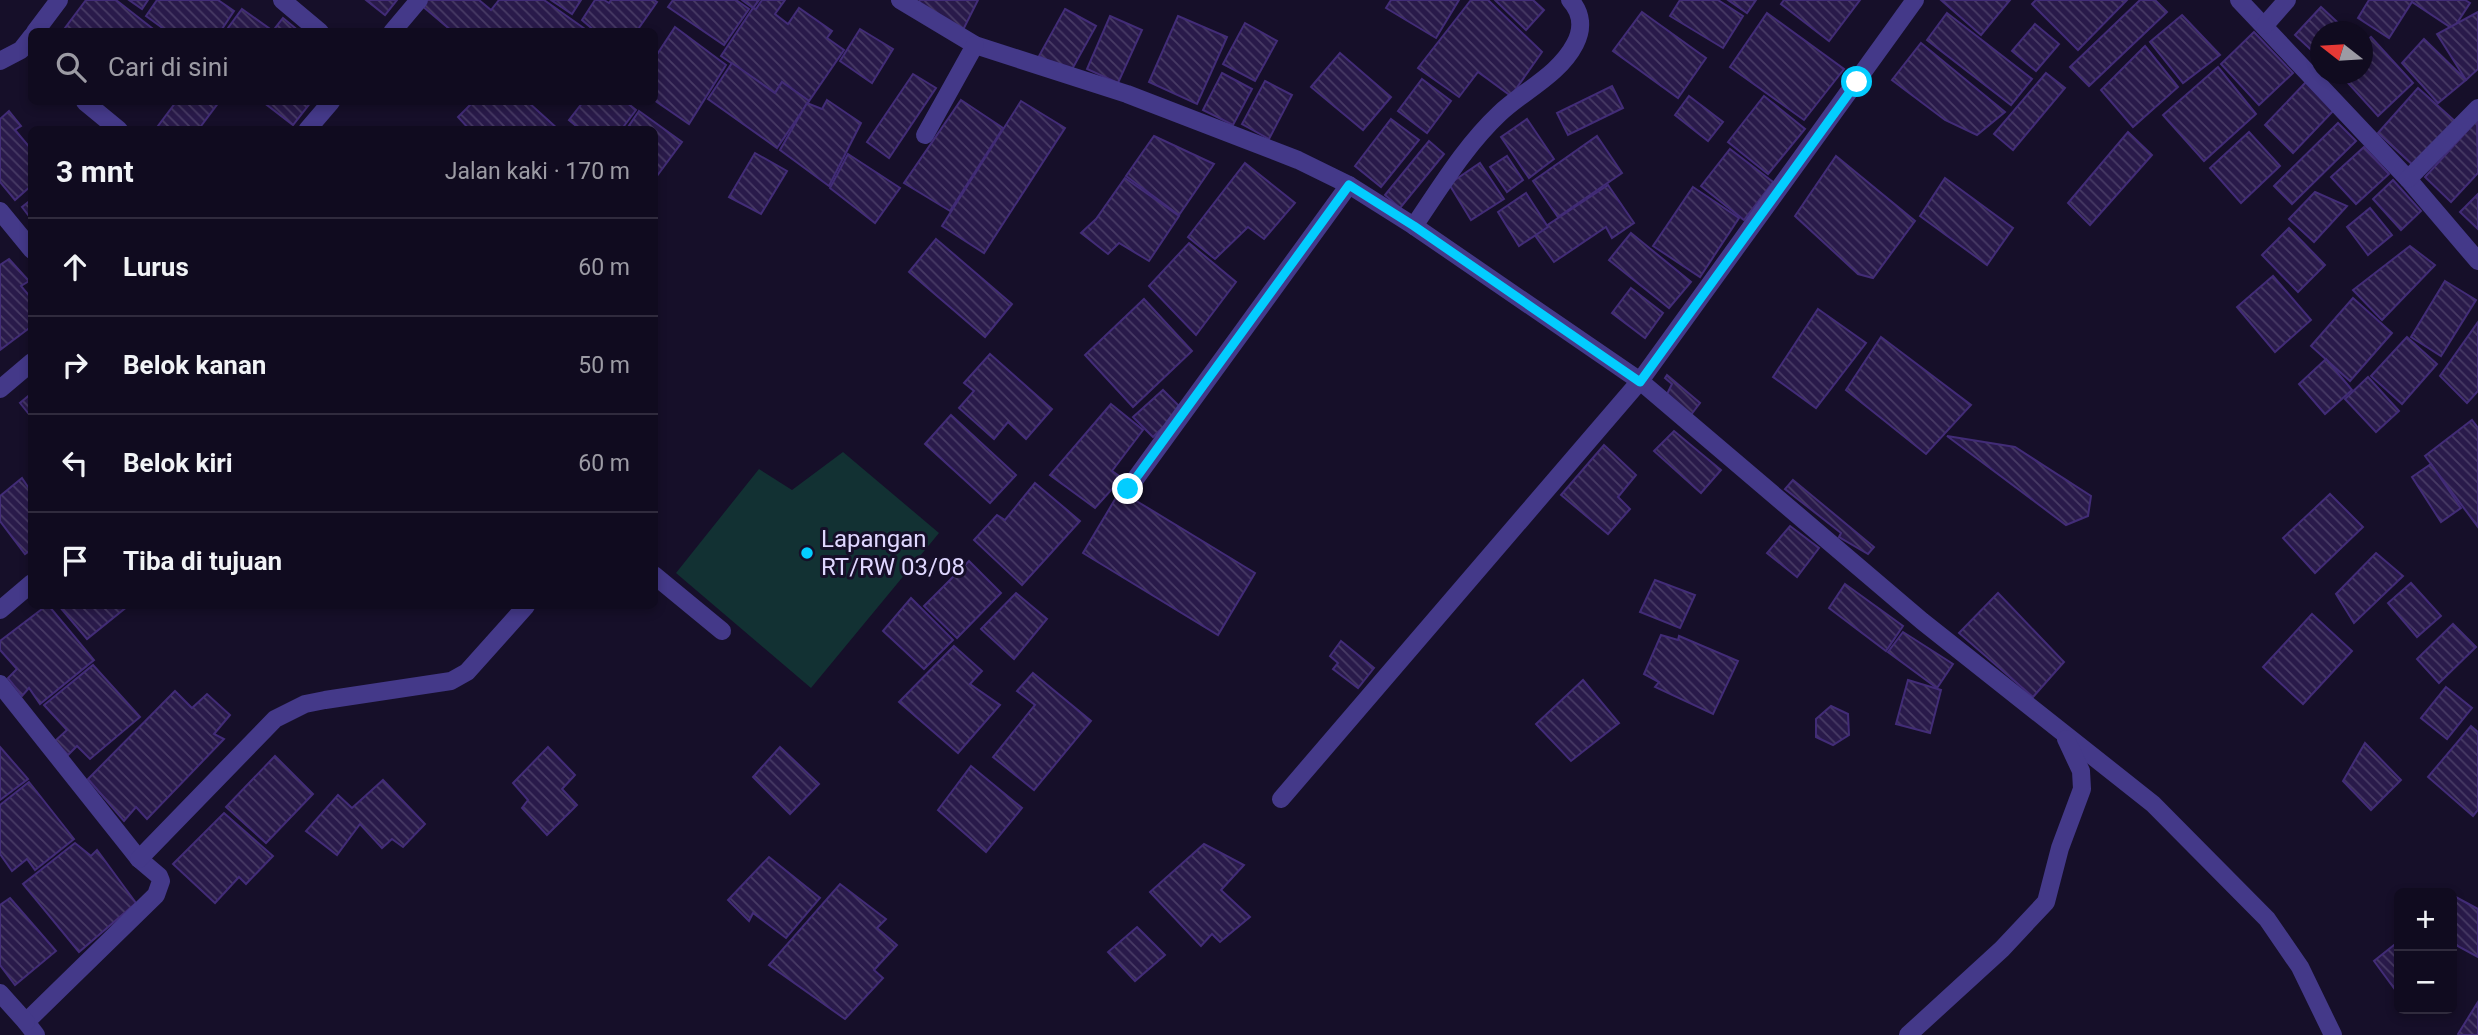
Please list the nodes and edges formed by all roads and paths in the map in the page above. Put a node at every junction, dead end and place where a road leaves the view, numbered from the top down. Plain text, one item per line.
1 (59, 0) edge
2 (282, 0) edge
3 (419, 0) edge
4 (900, 0) edge
5 (1570, 0) edge
6 (1915, 0) edge
7 (2239, 0) edge
8 (2287, 0) edge
9 (2265, 25) junction
10 (38, 28) edge
11 (315, 28) edge
12 (395, 28) edge
13 (975, 45) junction
14 (28, 48) edge
15 (0, 61) edge
16 (89, 105) edge
17 (328, 105) edge
18 (2478, 108) edge
19 (114, 126) edge
20 (310, 126) edge
21 (925, 135) dead end
22 (2408, 179) junction
23 (1349, 185) junction
24 (0, 211) edge
25 (1414, 226) junction
26 (28, 245) edge
27 (2478, 261) edge
28 (28, 365) edge
29 (1640, 382) junction
30 (0, 389) edge
31 (1128, 489) dead end
32 (658, 578) edge
33 (28, 586) edge
34 (523, 609) edge
35 (0, 610) edge
36 (722, 631) dead end
37 (0, 684) edge
38 (2065, 736) junction
39 (1281, 799) dead end
40 (139, 859) junction
41 (0, 993) edge
42 (31, 1028) edge
43 (1908, 1035) edge
44 (2333, 1035) edge

1 - 10 street
2 - 11 street
3 - 12 street
4 - 13 street
5 - 25 street
6 - 29 street
7 - 9 street
8 - 9 street
9 - 22 street
13 - 21 street
13 - 23 street
14 - 15 street
16 - 19 street
17 - 20 street
18 - 22 street
22 - 27 street
23 - 25 street
23 - 31 street
24 - 26 street
25 - 29 street
28 - 30 street
29 - 38 street
29 - 39 street
32 - 36 street
33 - 35 street
34 - 40 street
37 - 40 street
38 - 43 street
38 - 44 street
40 - 42 street
41 - 42 street

